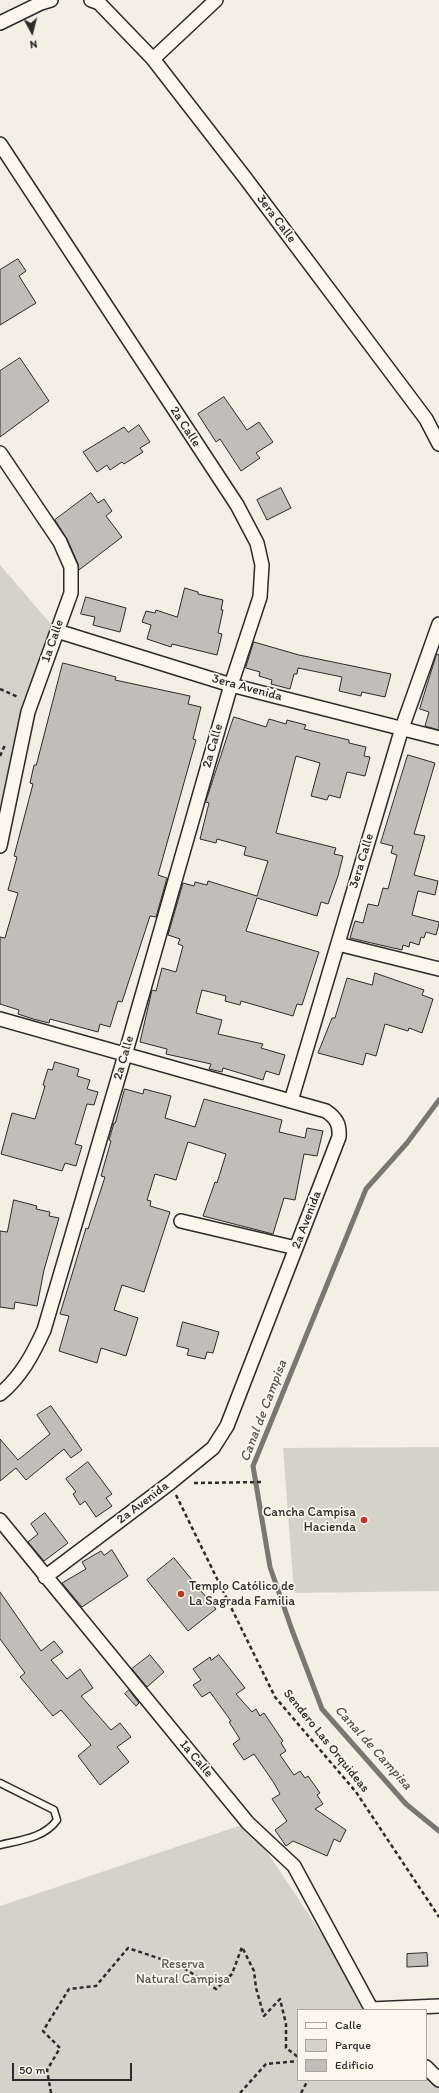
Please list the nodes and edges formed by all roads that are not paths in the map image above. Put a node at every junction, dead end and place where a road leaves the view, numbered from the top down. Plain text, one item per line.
1 (51, 0) edge
2 (216, 0) edge
3 (95, 1) edge
4 (0, 23) edge
5 (153, 59) junction
6 (0, 144) edge
7 (439, 444) edge
8 (0, 452) edge
9 (439, 624) edge
10 (57, 631) junction
11 (230, 685) junction
12 (402, 728) junction
13 (439, 738) edge
14 (0, 846) edge
15 (338, 944) junction
16 (439, 969) edge
17 (0, 1019) edge
18 (125, 1055) junction
19 (291, 1101) junction
20 (181, 1222) dead end
21 (296, 1248) junction
22 (0, 1394) edge
23 (0, 1520) edge
24 (45, 1577) junction
25 (0, 1783) edge
26 (0, 1845) edge
27 (439, 2006) edge
28 (370, 2009) edge
29 (388, 2009) edge
30 (427, 2068) edge
31 (439, 2080) edge

1 - 4 street
2 - 5 street
3 - 5 street, 3era Calle
5 - 7 street, 3era Calle
6 - 11 street, 2a Calle
8 - 10 street, 1a Calle
9 - 12 street, 3era Calle
10 - 11 street, 3era Avenida
10 - 14 street, 1a Calle
11 - 12 street, 3era Avenida
11 - 18 street, 2a Calle
12 - 13 street, 3era Avenida
12 - 15 street, 3era Calle
15 - 16 street
15 - 19 street, 3era Calle
17 - 18 street, 2a Avenida
18 - 19 street, 2a Avenida
18 - 22 street, 2a Calle
19 - 21 street, 2a Avenida
20 - 21 street
21 - 24 street, 2a Avenida
23 - 24 street, 1a Calle
24 - 28 street, 1a Calle
25 - 26 lane
27 - 29 street
30 - 31 street

